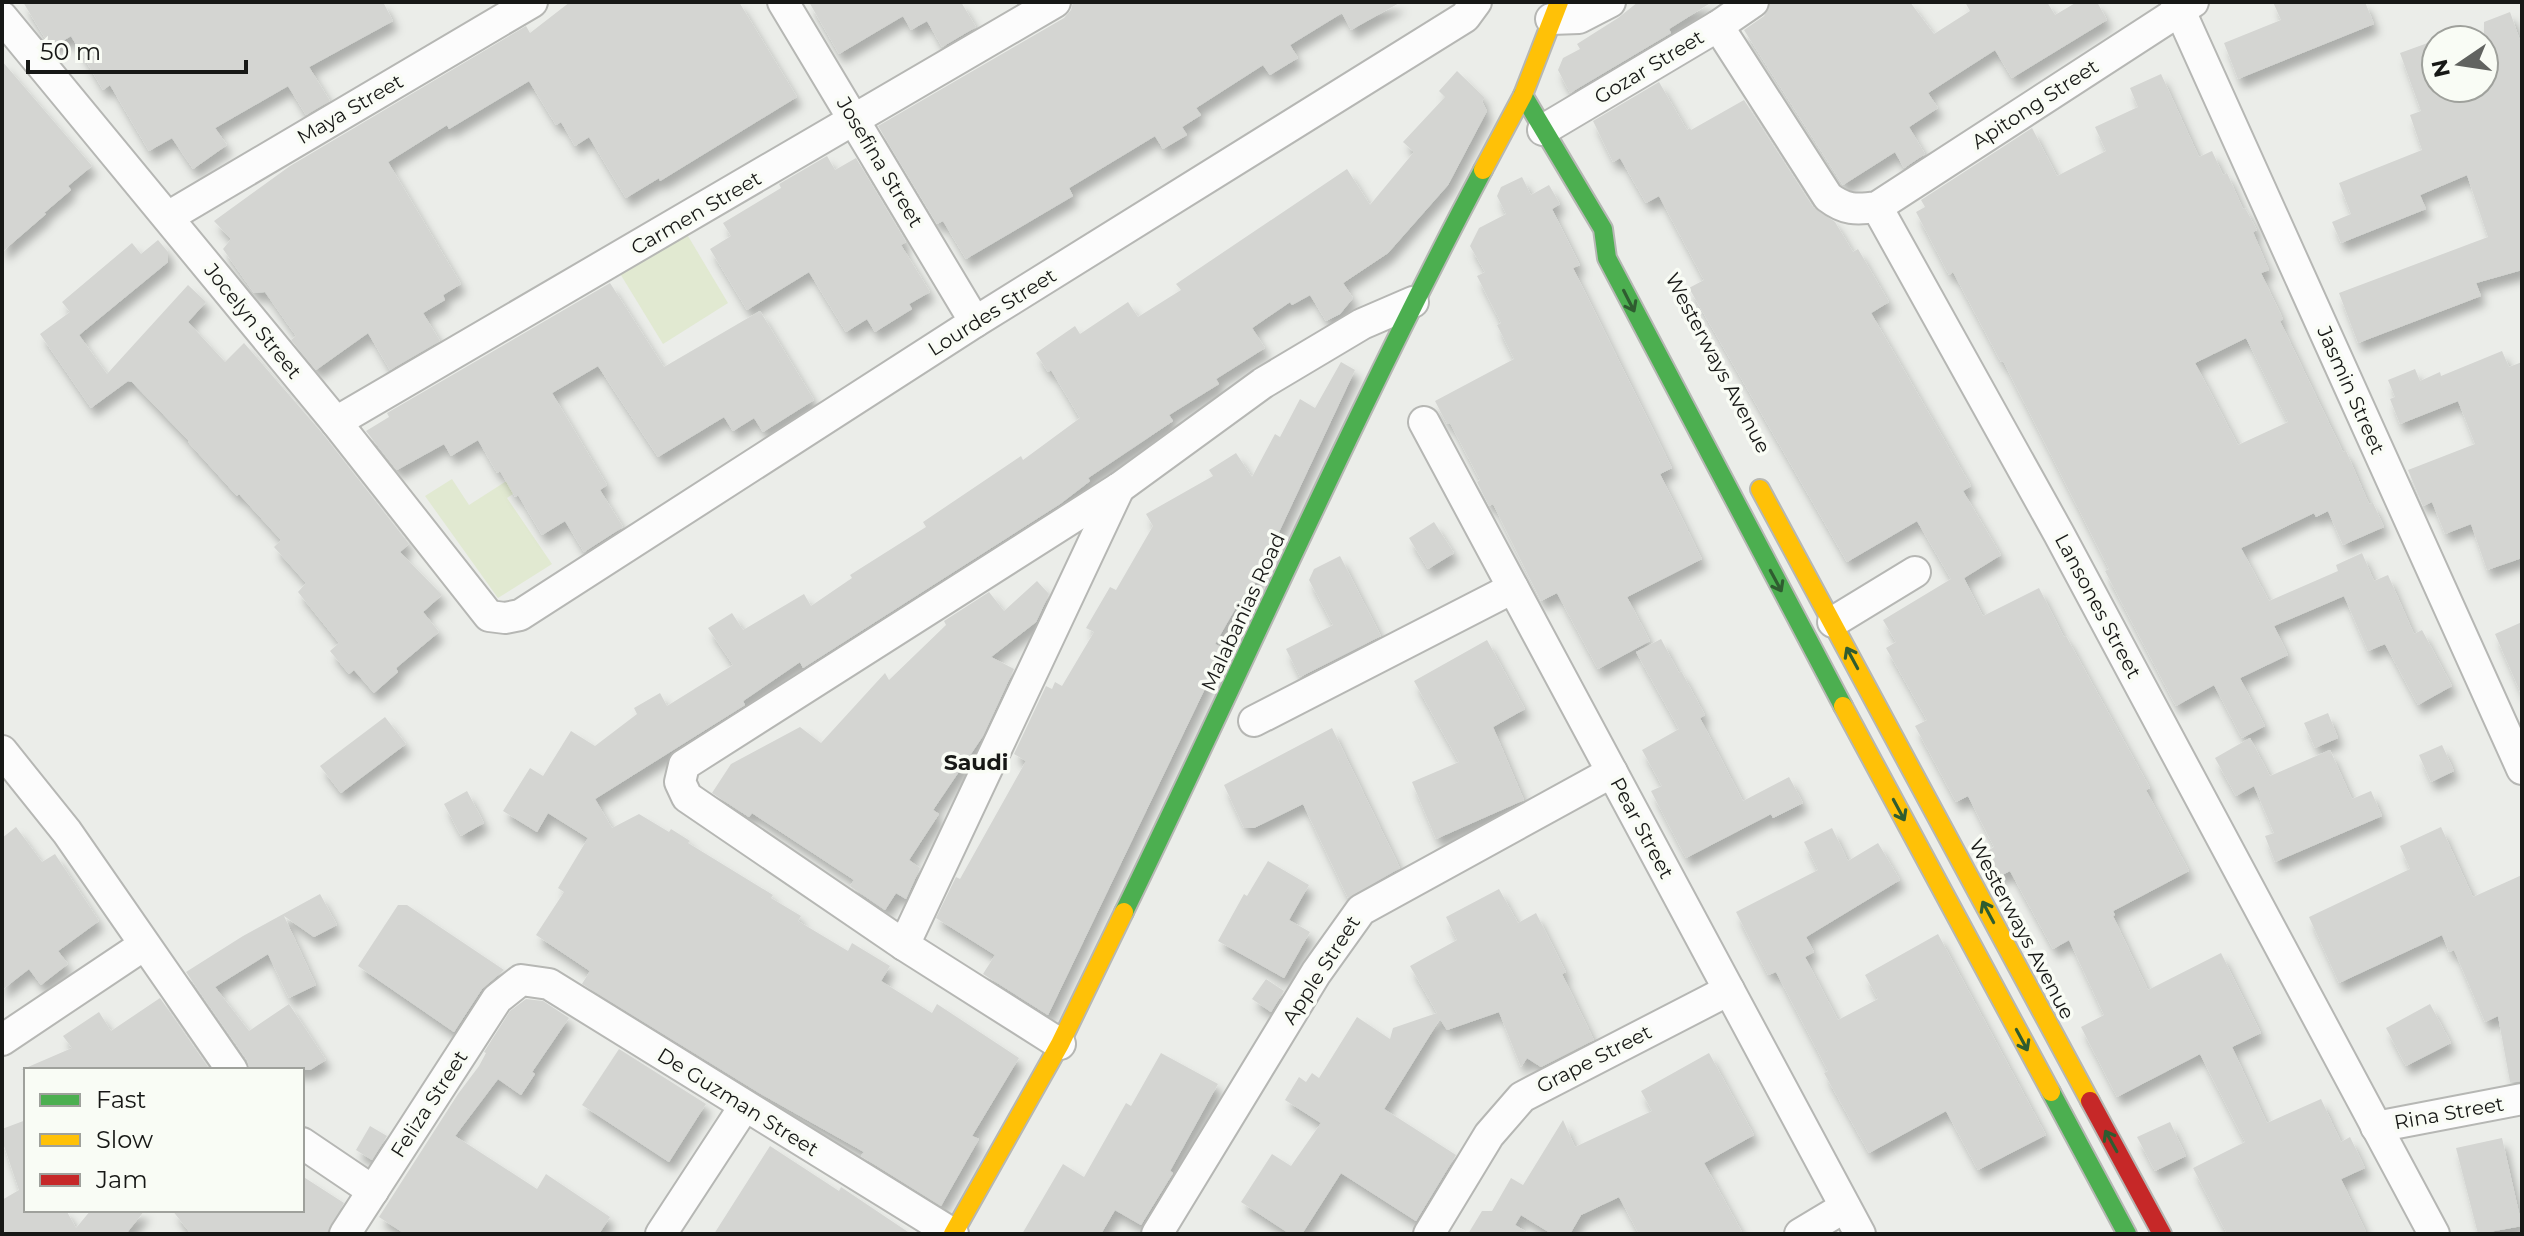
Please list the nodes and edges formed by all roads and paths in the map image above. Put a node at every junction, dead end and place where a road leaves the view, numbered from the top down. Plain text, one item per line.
1 (532, 2) edge
2 (783, 2) edge
3 (1055, 2) edge
4 (1476, 2) edge
5 (1610, 2) edge
6 (1753, 2) edge
7 (2183, 5) edge
8 (1555, 11) edge
9 (2, 17) edge
10 (1718, 26) junction
11 (1523, 95) junction
12 (855, 120) junction
13 (1543, 130) junction
14 (1877, 207) junction
15 (168, 217) junction
16 (1603, 229) junction
17 (1628, 240) dead end
18 (1413, 302) junction
19 (975, 322) junction
20 (336, 422) junction
21 (1424, 422) dead end
22 (1753, 476) dead end
23 (1119, 488) junction
24 (1781, 531) junction
25 (1756, 545) junction
26 (1915, 572) dead end
27 (1513, 588) junction
28 (505, 618) joint
29 (1833, 622) junction
30 (1878, 707) junction
31 (1254, 721) dead end
32 (1851, 722) junction
33 (2, 751) edge
34 (2522, 769) edge
35 (1612, 772) junction
36 (144, 945) junction
37 (904, 945) junction
38 (521, 980) joint
39 (1729, 990) junction
40 (2, 1040) edge
41 (1060, 1044) junction
42 (231, 1068) edge
43 (2522, 1099) edge
44 (744, 1107) junction
45 (2376, 1127) junction
46 (304, 1144) edge
47 (2127, 1170) junction
48 (2099, 1184) junction
49 (373, 1191) junction
50 (1845, 1207) junction
51 (345, 1234) edge
52 (661, 1234) edge
53 (953, 1234) edge
54 (1157, 1234) edge
55 (1429, 1234) edge
56 (1800, 1234) edge
57 (1860, 1234) edge
58 (2127, 1234) edge
59 (2162, 1234) edge
60 (2434, 1234) edge

1 - 15 street, Maya Street
2 - 12 street, Josefina Street
3 - 12 street, Carmen Street
4 - 19 street, Lourdes Street
5 - 8 street
6 - 10 street, Gozar Street
7 - 14 street, Apitong Street
7 - 34 street, Jasmin Street
8 - 11 street, Malabanias Road
9 - 15 street, Jocelyn Street
10 - 13 street, Gozar Street
10 - 14 street
11 - 13 street
11 - 18 street, Malabanias Road
12 - 19 street, Josefina Street
12 - 20 street, Carmen Street
13 - 16 street
14 - 45 street, Lansones Street
15 - 20 street, Jocelyn Street
16 - 17 street
16 -> 25 street
18 - 23 street
18 - 41 street, Malabanias Road
19 - 28 street, Lourdes Street
20 - 28 street, Jocelyn Street
21 - 27 street, Pear Street
22 - 24 street, Westerways Avenue
23 - 37 street
23 - 37 street
24 - 25 street
24 - 29 street, Westerways Avenue
25 -> 32 street
26 - 29 street
27 - 31 street
27 - 35 street, Pear Street
30 -> 29 street, Westerways Avenue
30 - 32 street
47 -> 30 street, Westerways Avenue
32 -> 48 street
33 - 36 street
35 - 39 street, Pear Street
35 - 54 street, Apple Street
36 - 40 street
36 - 42 street
37 - 41 street
38 - 44 street, De Guzman Street
38 - 49 street, Feliza Street
39 - 50 street, Pear Street
39 - 55 street, Grape Street
41 - 53 street, Malabanias Road
43 - 45 street, Rina Street
44 - 52 street
44 - 53 street, De Guzman Street
45 - 60 street, Lansones Street
46 - 49 street
47 - 48 street
47 - 59 street, Westerways Avenue
48 - 58 street
49 - 51 street, Feliza Street
50 - 56 street
50 - 57 street, Pear Street

